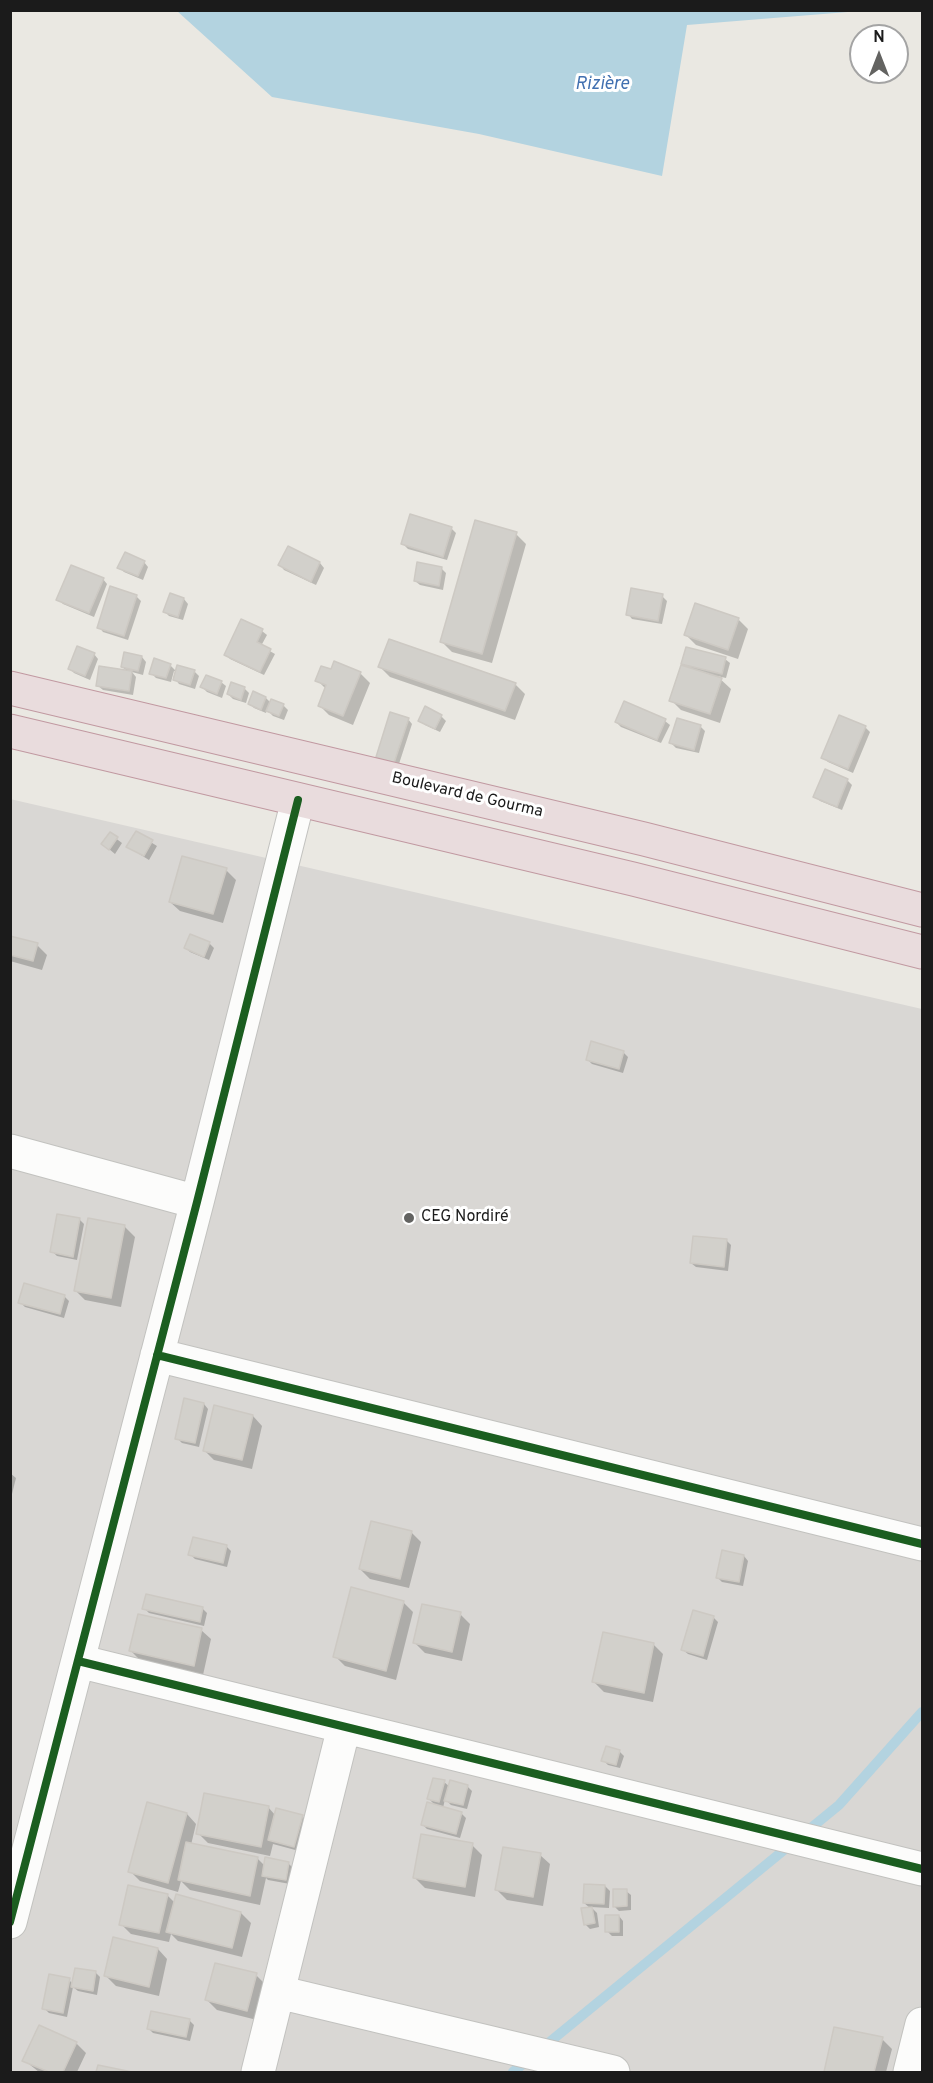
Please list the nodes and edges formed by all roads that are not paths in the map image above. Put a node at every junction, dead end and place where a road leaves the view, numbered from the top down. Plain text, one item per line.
1 (10, 688) edge
2 (10, 731) edge
3 (298, 800) junction
4 (922, 910) edge
5 (922, 952) edge
6 (10, 1151) edge
7 (197, 1202) junction
8 (157, 1355) junction
9 (922, 1544) edge
10 (78, 1661) junction
11 (344, 1727) junction
12 (922, 1869) edge
13 (10, 1922) edge
14 (278, 1992) junction
15 (922, 2024) edge
16 (258, 2073) edge
17 (613, 2073) edge
18 (910, 2073) edge

1 - 4 highway, Boulevard de Gourma
2 - 3 highway
3 - 5 highway
3 - 7 street
6 - 7 street
7 - 8 street
8 - 9 street
8 - 10 street
10 - 11 street
10 - 13 street
11 - 12 street
11 - 14 street
14 - 16 street
14 - 17 street
15 - 18 street

